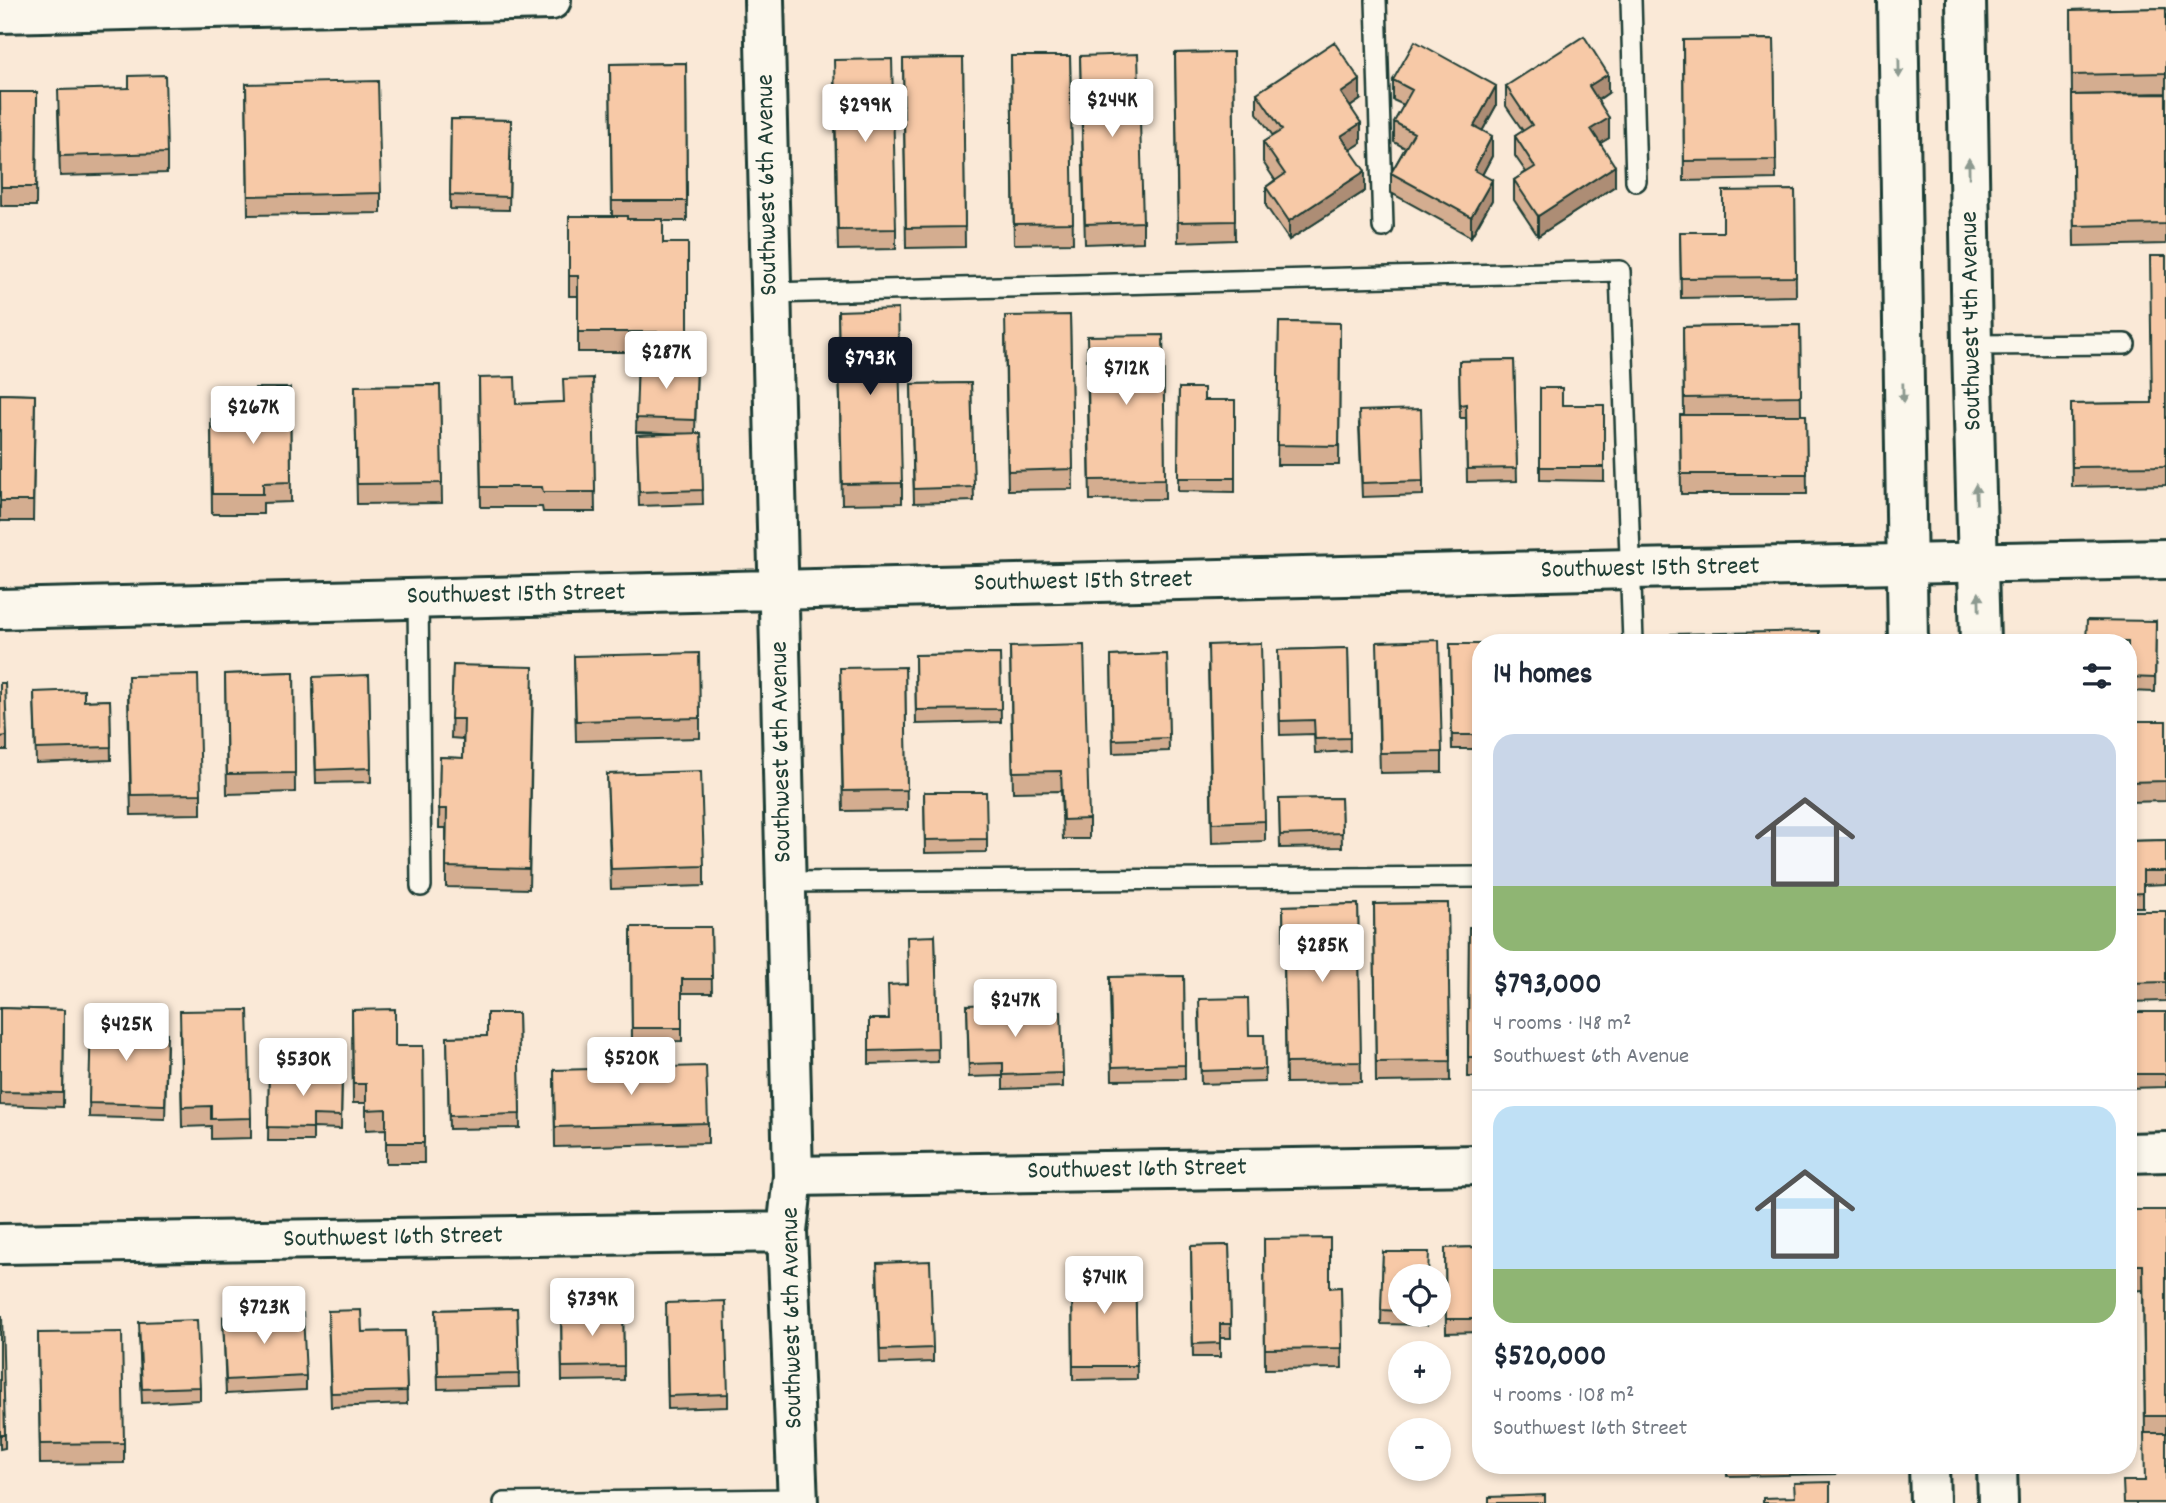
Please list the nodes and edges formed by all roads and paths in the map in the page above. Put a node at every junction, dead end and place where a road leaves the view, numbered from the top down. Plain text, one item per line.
1 (551, 0) edge
2 (764, 0) edge
3 (1376, 0) edge
4 (1631, 0) edge
5 (1898, 0) edge
6 (1966, 0) edge
7 (0, 13) edge
8 (1636, 181) dead end
9 (1383, 227) dead end
10 (770, 293) junction
11 (2125, 344) dead end
12 (1972, 345) junction
13 (2166, 559) edge
14 (1978, 562) junction
15 (1906, 564) junction
16 (1632, 569) junction
17 (778, 589) junction
18 (418, 598) junction
19 (0, 608) edge
20 (1633, 634) edge
21 (1908, 634) edge
22 (1980, 634) edge
23 (1472, 877) edge
24 (786, 882) junction
25 (421, 886) dead end
26 (2166, 1152) edge
27 (2137, 1153) edge
28 (1472, 1164) edge
29 (793, 1176) junction
30 (787, 1232) junction
31 (0, 1244) edge
32 (1929, 1474) edge
33 (1997, 1474) edge
34 (798, 1501) edge
35 (504, 1503) edge
36 (1930, 1503) edge
37 (1998, 1503) edge

1 - 7 street
2 - 10 street, Southwest 6th Avenue
3 - 9 lane
4 - 8 lane
5 -> 15 street
12 -> 6 street, Southwest 4th Avenue
10 - 16 lane
10 - 17 street, Southwest 6th Avenue
11 - 12 lane
14 -> 12 street, Southwest 4th Avenue
13 - 14 street, Southwest 15th Street
14 - 15 street, Southwest 15th Street
22 -> 14 street, Southwest 4th Avenue
15 - 16 street, Southwest 15th Street
15 - 21 street
16 - 17 street, Southwest 15th Street
16 - 20 lane
17 - 18 street, Southwest 15th Street
17 - 24 street, Southwest 6th Avenue
18 - 19 street, Southwest 15th Street
18 - 25 lane
23 - 24 lane
24 - 29 street, Southwest 6th Avenue
26 - 27 street
28 - 29 street, Southwest 16th Street
29 - 30 street, Southwest 6th Avenue
30 - 31 street, Southwest 16th Street
30 - 34 street, Southwest 6th Avenue
32 - 36 street
33 - 37 street
34 - 35 lane

